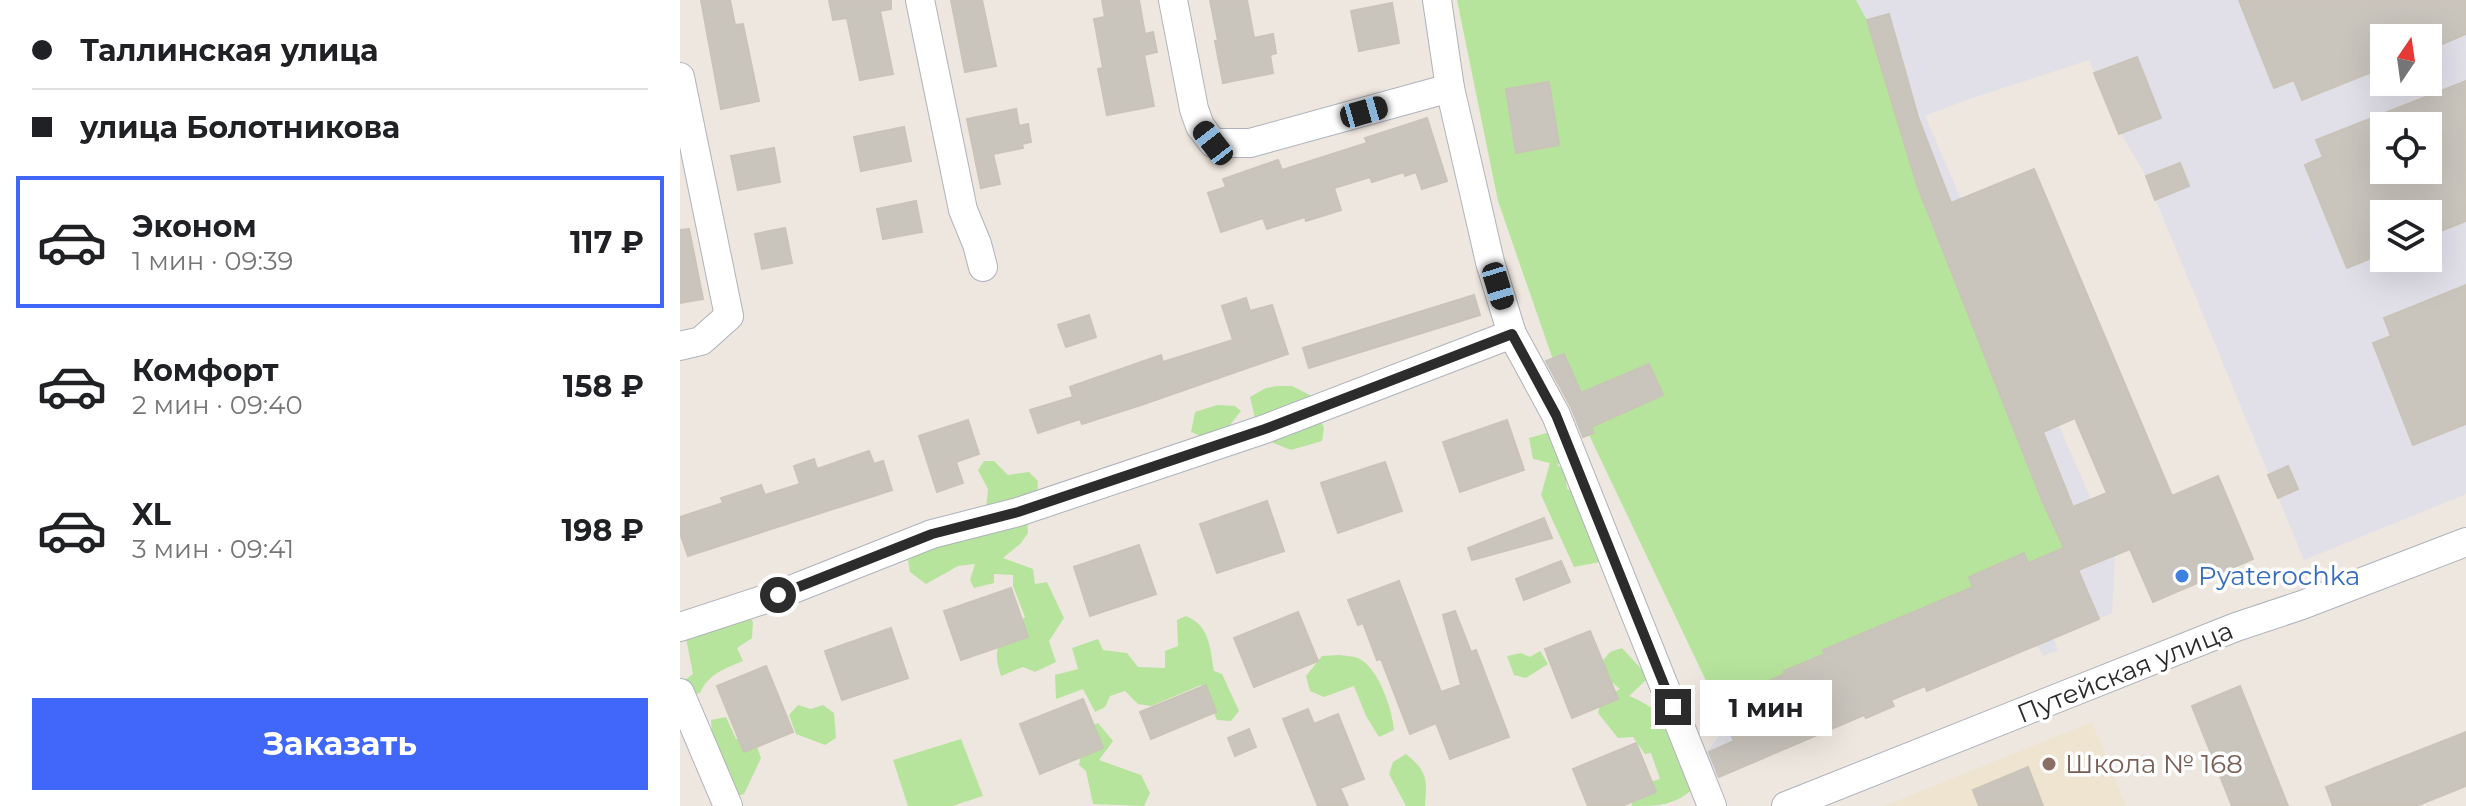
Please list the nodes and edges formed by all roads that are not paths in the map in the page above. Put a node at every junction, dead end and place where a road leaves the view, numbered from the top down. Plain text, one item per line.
1 (920, 0) edge
2 (1173, 0) edge
3 (1437, 0) edge
4 (680, 77) edge
5 (1450, 88) junction
6 (983, 267) dead end
7 (1512, 334) junction
8 (680, 346) edge
9 (2466, 542) edge
10 (680, 627) edge
11 (680, 693) edge
12 (728, 806) edge
13 (1712, 806) edge
14 (1786, 806) edge

1 - 6 street
2 - 5 street
3 - 5 street
4 - 8 street
5 - 7 street
7 - 10 street
7 - 13 street
9 - 14 street, Путейская улица
11 - 12 street

